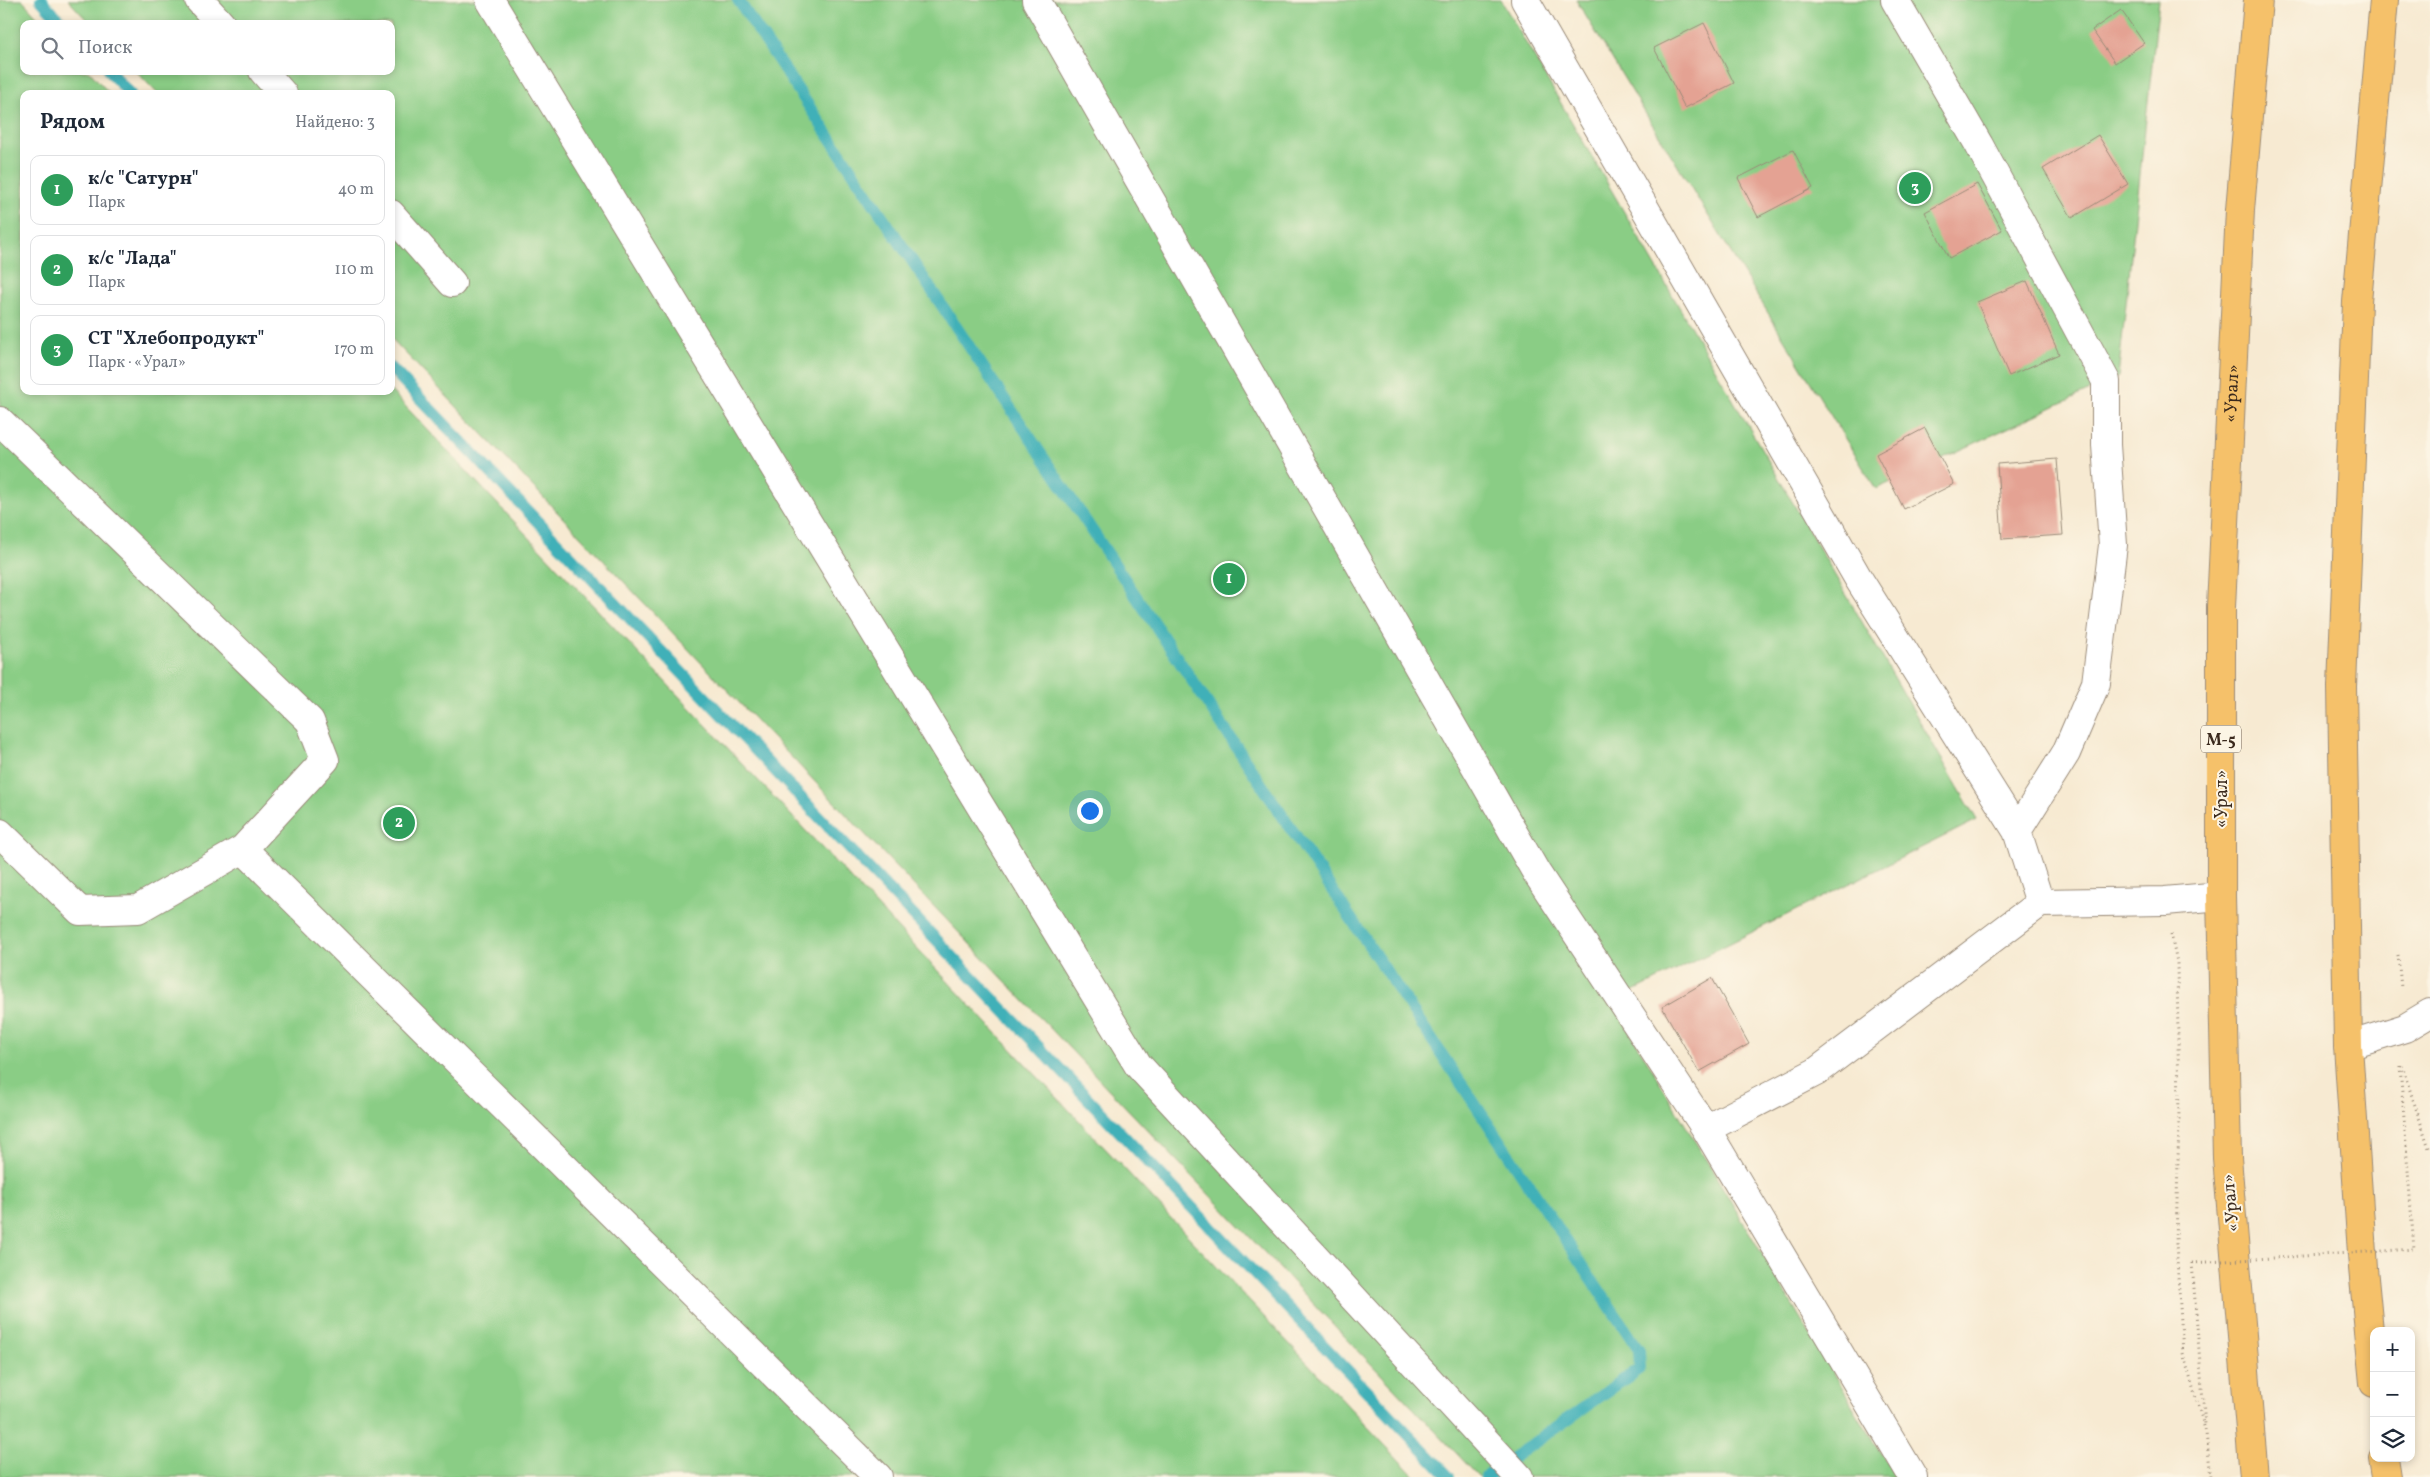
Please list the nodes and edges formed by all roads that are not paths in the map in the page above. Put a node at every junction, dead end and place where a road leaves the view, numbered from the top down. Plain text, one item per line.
1 (199, 0) edge
2 (490, 0) edge
3 (1036, 0) edge
4 (1524, 0) edge
5 (1895, 0) edge
6 (2258, 0) edge
7 (2384, 0) edge
8 (216, 20) edge
9 (266, 75) edge
10 (280, 90) edge
11 (395, 219) edge
12 (452, 283) dead end
13 (0, 421) edge
14 (2017, 831) junction
15 (0, 833) edge
16 (243, 849) junction
17 (2221, 896) junction
18 (2040, 903) junction
19 (2430, 1013) edge
20 (2348, 1046) junction
21 (1706, 1129) junction
22 (2373, 1372) edge
23 (2384, 1462) edge
24 (878, 1477) edge
25 (1519, 1477) edge
26 (1913, 1477) edge
27 (2254, 1477) edge
28 (2386, 1477) edge

1 - 8 lane
2 - 25 lane
3 - 21 lane
4 - 14 lane
5 - 14 lane
6 - 17 highway, «Урал» / М-5
7 - 20 highway
9 - 10 lane
11 - 12 lane
13 - 16 lane
14 - 18 lane
15 - 16 lane
16 - 24 lane
17 - 18 lane
17 - 27 highway, «Урал» / М-5
18 - 21 lane
19 - 20 lane
20 - 22 highway
21 - 26 lane
23 - 28 highway

